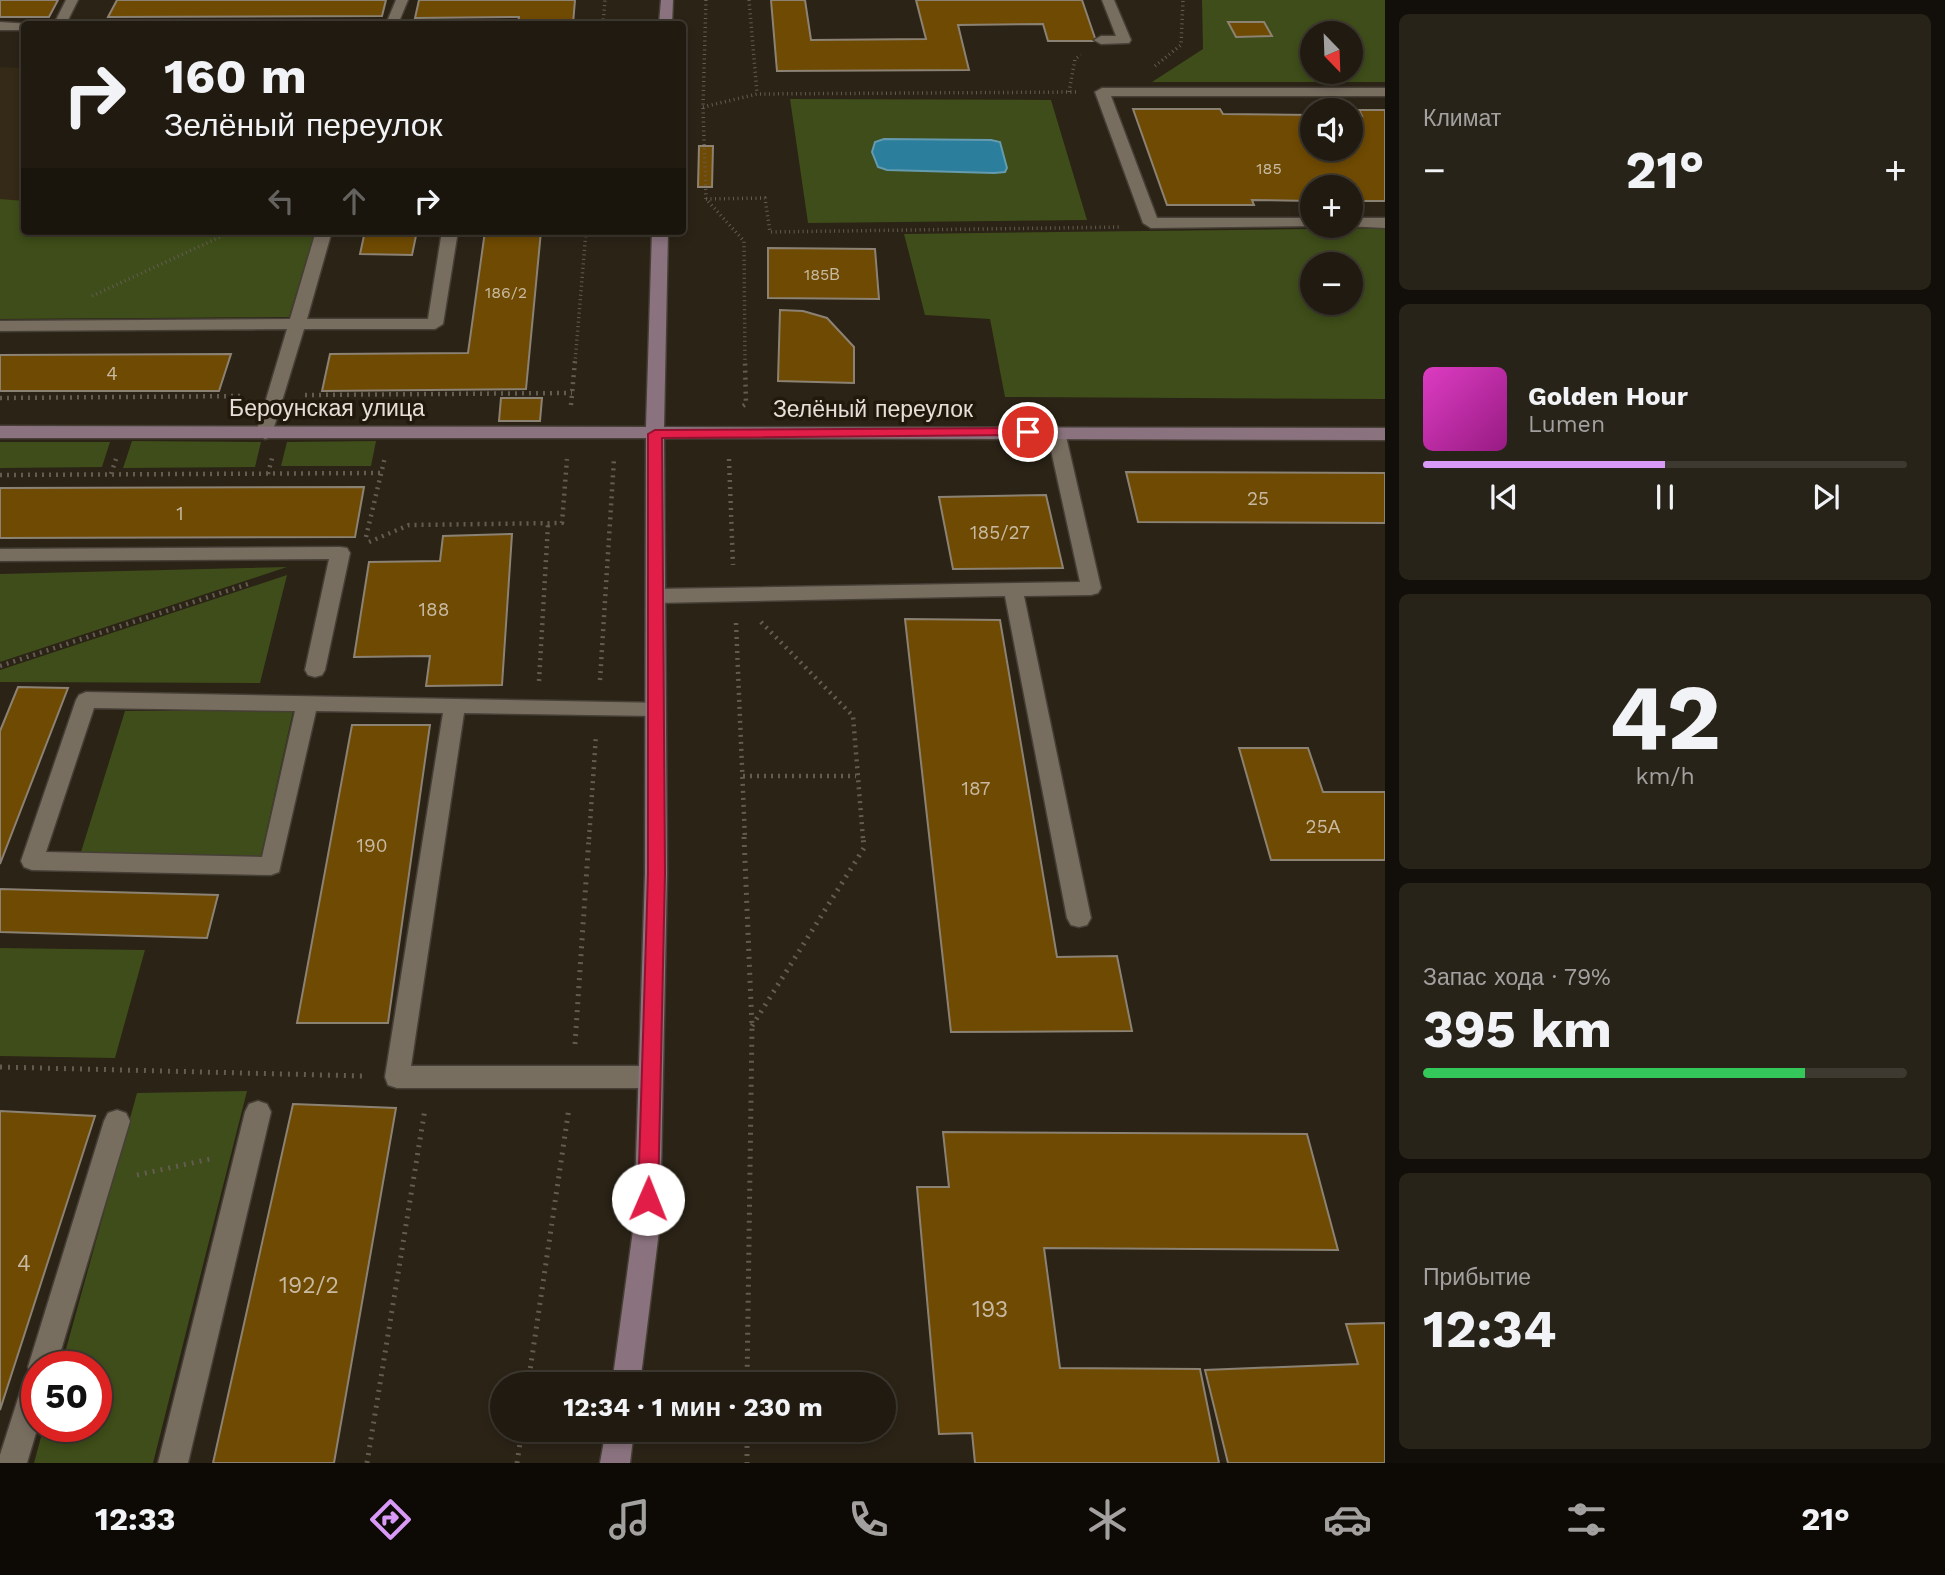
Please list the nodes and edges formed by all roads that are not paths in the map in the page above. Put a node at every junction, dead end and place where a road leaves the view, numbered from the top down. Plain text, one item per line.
1 (72, 0) edge
2 (402, 0) edge
3 (667, 0) edge
4 (1108, 0) edge
5 (62, 21) edge
6 (393, 21) edge
7 (666, 21) edge
8 (0, 26) edge
9 (21, 26) edge
10 (1101, 40) dead end
11 (1385, 92) edge
12 (1300, 223) edge
13 (1363, 223) edge
14 (1385, 223) edge
15 (323, 235) edge
16 (449, 235) edge
17 (660, 235) edge
18 (297, 324) junction
19 (0, 327) edge
20 (0, 432) edge
21 (1056, 432) junction
22 (265, 433) junction
23 (655, 434) junction
24 (1385, 434) edge
25 (0, 555) edge
26 (1013, 589) junction
27 (656, 597) junction
28 (315, 670) dead end
29 (307, 703) junction
30 (455, 705) junction
31 (655, 708) junction
32 (1079, 918) dead end
33 (650, 1077) junction
34 (258, 1112) dead end
35 (117, 1121) dead end
36 (47, 1351) edge
37 (628, 1372) edge
38 (21, 1434) edge
39 (618, 1442) edge
40 (12, 1463) edge
41 (173, 1463) edge
42 (615, 1463) edge

1 - 5 street
2 - 6 street
3 - 7 main road
4 - 10 street
8 - 9 street
11 - 12 street
13 - 14 street
15 - 18 street
16 - 18 street
17 - 23 main road
18 - 19 street
18 - 22 street
20 - 22 main road, Бероунская улица
21 - 23 main road, Зелёный переулок
21 - 24 main road, Зелёный переулок
21 - 26 street
22 - 23 main road, Бероунская улица
23 - 27 main road
25 - 28 street
26 - 27 street
26 - 32 street
27 - 31 main road
29 - 29 street
29 - 30 street
30 - 31 street
30 - 33 street
31 - 33 main road
33 - 37 main road
34 - 41 street
35 - 36 street
38 - 40 street
39 - 42 main road

